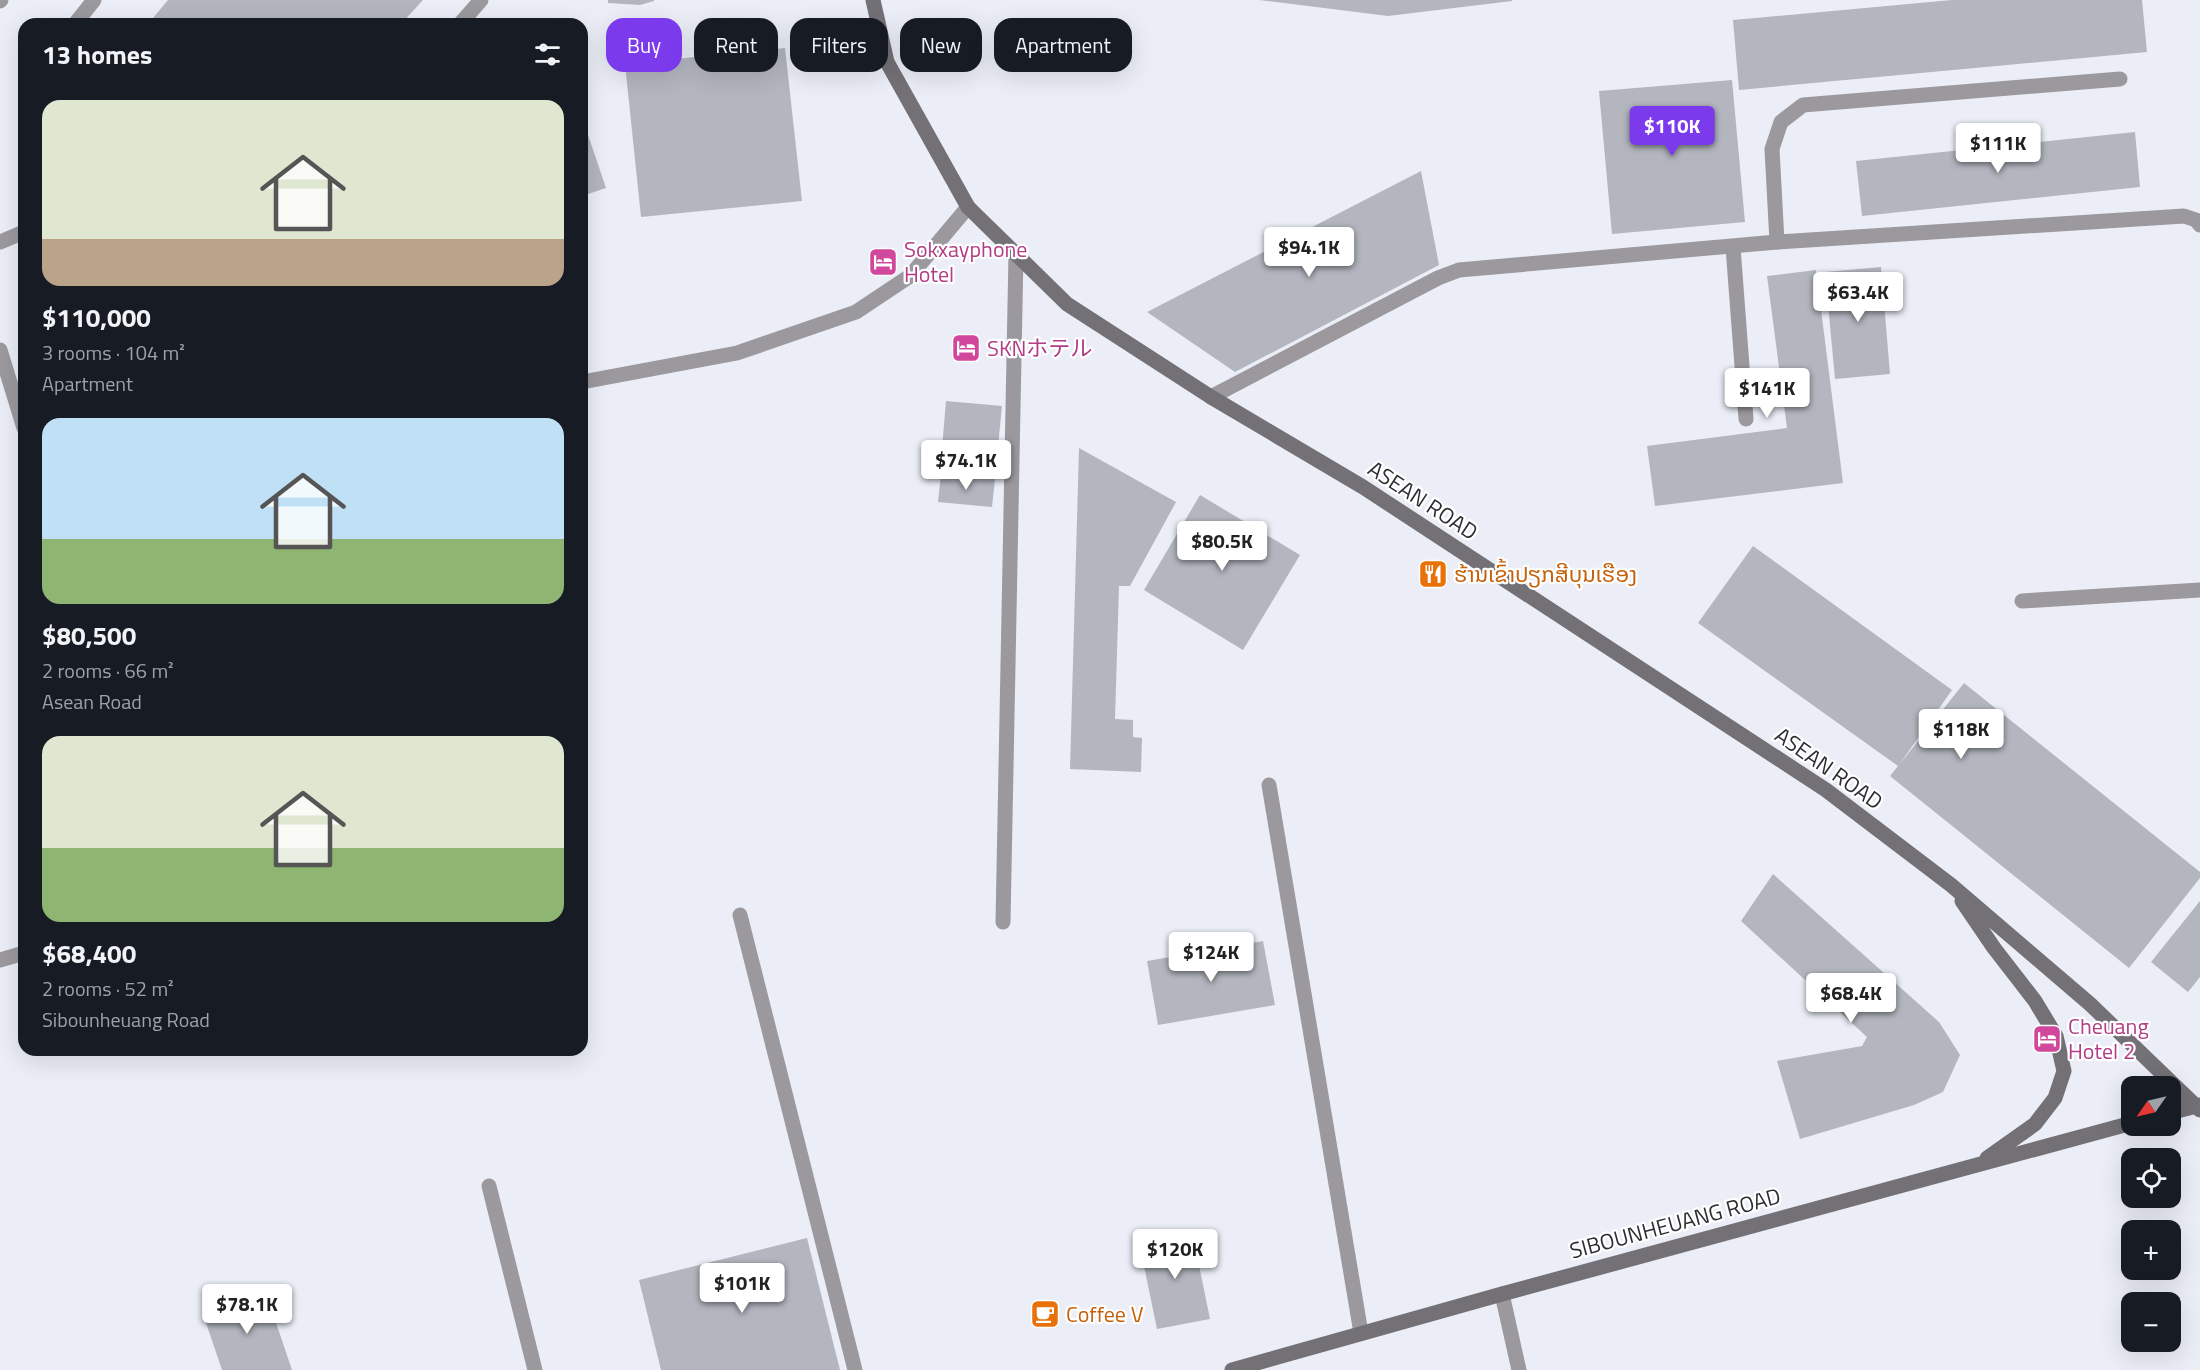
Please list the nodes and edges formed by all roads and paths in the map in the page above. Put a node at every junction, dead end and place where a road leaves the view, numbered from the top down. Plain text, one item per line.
1 (94, 0) edge
2 (481, 0) edge
3 (873, 0) edge
4 (80, 18) edge
5 (465, 18) edge
6 (2120, 79) dead end
7 (968, 207) junction
8 (2198, 222) edge
9 (18, 234) edge
10 (0, 242) edge
11 (1777, 242) junction
12 (1733, 247) junction
13 (1016, 254) junction
14 (0, 350) edge
15 (588, 381) edge
16 (1211, 397) junction
17 (18, 408) edge
18 (1746, 419) dead end
19 (2200, 590) edge
20 (2022, 601) dead end
21 (1269, 785) dead end
22 (1952, 885) junction
23 (740, 915) dead end
24 (1003, 922) dead end
25 (18, 955) edge
26 (0, 960) edge
27 (2199, 1107) edge
28 (2181, 1111) edge
29 (2121, 1126) edge
30 (1977, 1164) junction
31 (489, 1186) dead end
32 (1502, 1294) junction
33 (1361, 1333) junction
34 (1249, 1368) edge
35 (535, 1370) edge
36 (855, 1370) edge
37 (1232, 1370) edge
38 (1519, 1370) edge

1 - 4 street
2 - 5 street
3 - 7 main road, ASEAN ROAD
6 - 11 street
7 - 13 main road, ASEAN ROAD
7 - 15 street
8 - 11 street
9 - 10 street
11 - 12 street
12 - 16 street
12 - 18 street
13 - 16 main road, ASEAN ROAD
13 - 24 street
14 - 17 street
16 - 22 main road, ASEAN ROAD
19 - 20 street
21 - 33 street
22 - 27 main road, ASEAN ROAD
22 - 30 main road
23 - 36 street
25 - 26 street
27 - 28 main road
29 - 30 main road, SIBOUNHEUANG ROAD
30 - 32 main road, SIBOUNHEUANG ROAD
31 - 35 street
32 - 33 main road, SIBOUNHEUANG ROAD
32 - 38 street
33 - 34 main road, SIBOUNHEUANG ROAD
34 - 37 main road, SIBOUNHEUANG ROAD

